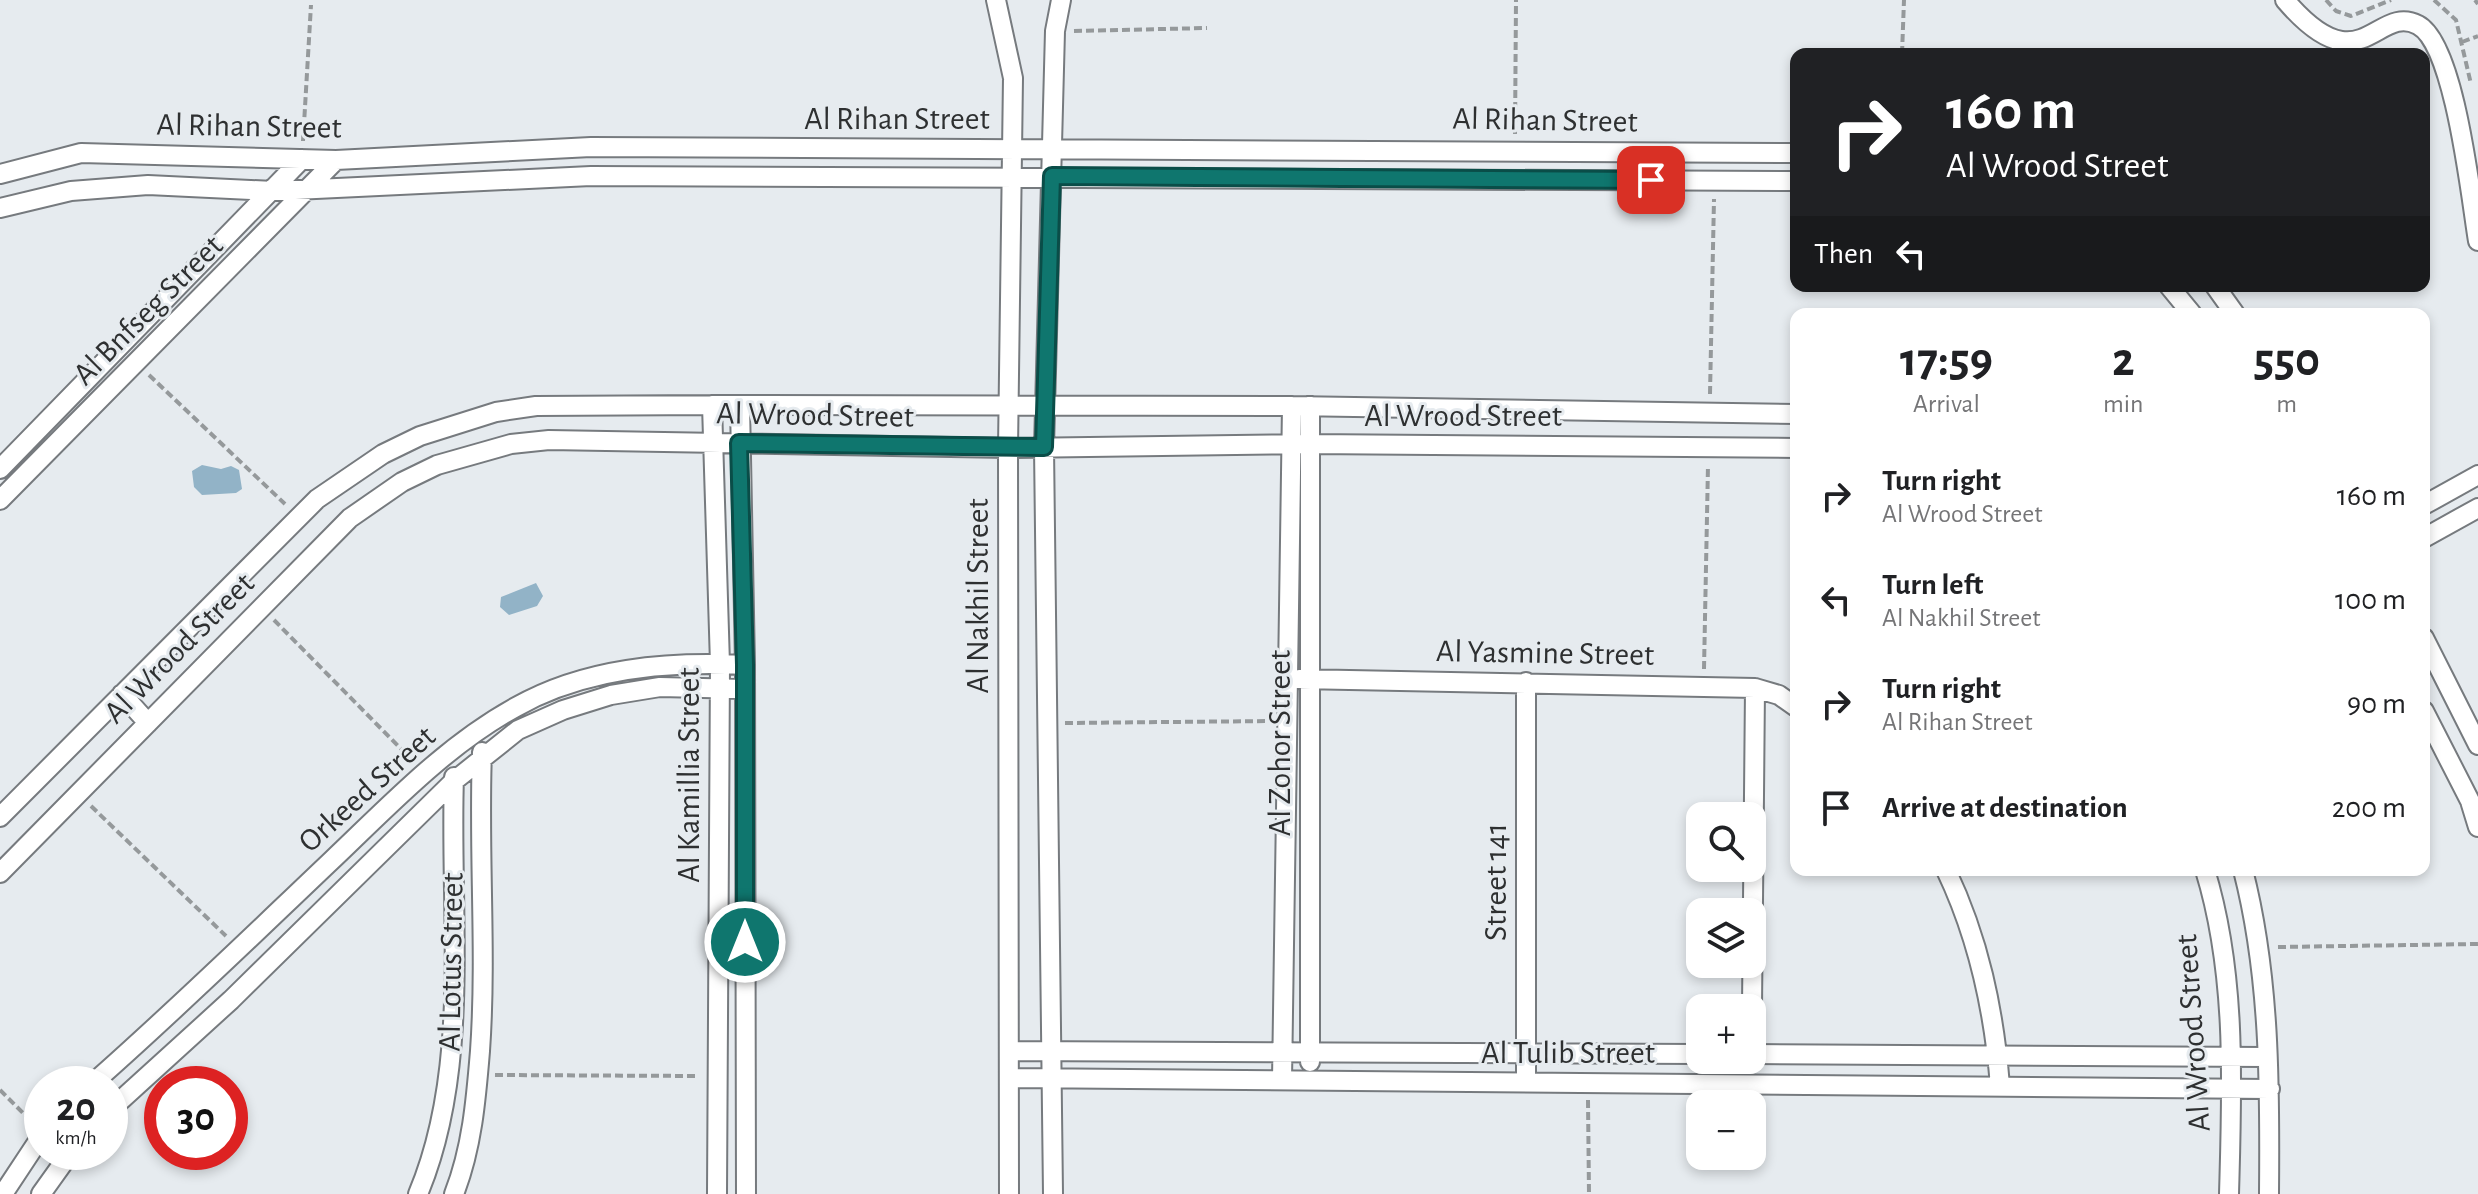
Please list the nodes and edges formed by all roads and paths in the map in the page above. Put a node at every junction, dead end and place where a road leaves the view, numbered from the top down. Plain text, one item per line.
1 (996, 0) edge
2 (1061, 0) edge
3 (1516, 0) edge
4 (1904, 0) edge
5 (2285, 0) edge
6 (2326, 0) edge
7 (2391, 0) edge
8 (2434, 0) edge
9 (311, 5) dead end
10 (1207, 28) dead end
11 (1055, 31) junction
12 (2478, 36) edge
13 (2462, 42) junction
14 (1902, 48) edge
15 (2472, 87) dead end
16 (591, 147) junction
17 (740, 148) junction
18 (1052, 148) junction
19 (1013, 150) junction
20 (1515, 150) junction
21 (1790, 153) edge
22 (147, 154) junction
23 (302, 159) junction
24 (336, 160) junction
25 (0, 174) edge
26 (740, 175) junction
27 (591, 176) junction
28 (1052, 176) junction
29 (1013, 177) junction
30 (1714, 180) junction
31 (1790, 181) edge
32 (148, 185) junction
33 (309, 190) junction
34 (274, 191) junction
35 (0, 208) edge
36 (2478, 241) edge
37 (2174, 292) edge
38 (2187, 308) edge
39 (137, 364) junction
40 (607, 405) junction
41 (712, 405) junction
42 (740, 405) junction
43 (1045, 405) junction
44 (1301, 406) junction
45 (1009, 407) junction
46 (1709, 412) junction
47 (1790, 414) edge
48 (604, 439) junction
49 (28, 442) junction
50 (712, 443) junction
51 (739, 443) junction
52 (1291, 444) junction
53 (1310, 444) junction
54 (1044, 447) junction
55 (1008, 448) junction
56 (1709, 448) junction
57 (1790, 448) edge
58 (43, 459) junction
59 (0, 469) edge
60 (2478, 475) edge
61 (1, 497) edge
62 (2430, 502) edge
63 (2478, 508) edge
64 (298, 516) junction
65 (2430, 535) edge
66 (262, 607) junction
67 (2430, 650) edge
68 (720, 664) junction
69 (745, 665) junction
70 (1288, 679) junction
71 (1310, 679) junction
72 (1526, 682) junction
73 (1703, 687) junction
74 (1755, 688) junction
75 (719, 689) junction
76 (745, 689) junction
77 (122, 694) junction
78 (1790, 703) edge
79 (1287, 720) junction
80 (148, 723) junction
81 (1050, 723) junction
82 (2430, 723) edge
83 (483, 729) junction
84 (2478, 745) edge
85 (456, 746) junction
86 (481, 759) junction
87 (424, 772) junction
88 (454, 781) junction
89 (78, 793) junction
90 (0, 817) edge
91 (2478, 827) edge
92 (0, 873) edge
93 (1949, 876) edge
94 (2206, 876) edge
95 (2244, 876) edge
96 (2478, 944) edge
97 (240, 948) junction
98 (2259, 948) junction
99 (1752, 994) edge
100 (1011, 1051) junction
101 (1054, 1051) junction
102 (1282, 1052) junction
103 (1310, 1052) junction
104 (1527, 1053) junction
105 (1686, 1054) edge
106 (1766, 1054) edge
107 (1997, 1055) junction
108 (2232, 1057) junction
109 (2267, 1057) junction
110 (112, 1066) edge
111 (1752, 1074) edge
112 (478, 1075) junction
113 (717, 1076) junction
114 (1011, 1078) junction
115 (1053, 1078) junction
116 (1282, 1080) junction
117 (1310, 1080) junction
118 (1526, 1082) junction
119 (1588, 1083) junction
120 (1752, 1084) junction
121 (2000, 1086) junction
122 (2232, 1088) junction
123 (2270, 1089) junction
124 (0, 1090) edge
125 (128, 1094) edge
126 (24, 1115) edge
127 (24, 1159) edge
128 (58, 1170) edge
129 (15, 1172) junction
130 (42, 1191) edge
131 (3, 1194) edge
132 (418, 1194) edge
133 (454, 1194) edge
134 (717, 1194) edge
135 (746, 1194) edge
136 (1009, 1194) edge
137 (1053, 1194) edge
138 (1589, 1194) edge
139 (2229, 1194) edge
140 (2269, 1194) edge

1 - 19 street, Al Nakhil Street
2 - 11 street
3 - 20 path
4 - 14 path
5 - 36 street
6 - 7 path
8 - 13 path
9 - 23 path
10 - 11 path
11 - 18 street
12 - 13 path
13 - 15 path
16 - 17 street, Al Rihan Street
16 - 24 street, Al Rihan Street
16 - 27 street
17 - 19 street, Al Rihan Street
17 - 26 street
18 - 19 street, Al Rihan Street
18 - 20 street, Al Rihan Street
18 - 28 street
19 - 29 street, Al Nakhil Street
20 - 21 street, Al Rihan Street
22 - 23 street, Al Rihan Street
22 - 25 street, Al Rihan Street
22 - 32 street
23 - 24 street, Al Rihan Street
23 - 34 street, Al Bnfseg Street
24 - 33 street, Al Bnfseg Street
26 - 27 street, Al Rihan Street
26 - 29 street, Al Rihan Street
27 - 33 street, Al Rihan Street
28 - 29 street, Al Rihan Street
28 - 30 street, Al Rihan Street
28 - 43 street
29 - 45 street, Al Nakhil Street
30 - 31 street, Al Rihan Street
30 - 46 path
32 - 34 street, Al Rihan Street
32 - 35 street, Al Rihan Street
33 - 34 street, Al Rihan Street
33 - 39 street, Al Bnfseg Street
34 - 49 street, Al Bnfseg Street
37 - 38 street
39 - 58 street, Al Bnfseg Street
39 - 64 path
40 - 41 street, Al Wrood Street
40 - 48 street
40 - 64 street, Al Wrood Street
41 - 42 street, Al Wrood Street
41 - 50 street, Al Kamillia Street
42 - 45 street, Al Wrood Street
42 - 51 street, Al Kamillia Street
43 - 44 street, Al Wrood Street
43 - 45 street, Al Wrood Street
43 - 54 street
44 - 46 street, Al Wrood Street
44 - 52 street, Al Zohor Street
44 - 53 street, Al Zohor Street
45 - 55 street, Al Nakhil Street
46 - 47 street, Al Wrood Street
46 - 56 street
48 - 50 street, Al Wrood Street
48 - 66 street, Al Wrood Street
49 - 58 street
49 - 59 street, Al Bnfseg Street
50 - 51 street, Al Wrood Street
50 - 68 street, Al Kamillia Street
51 - 55 street, Al Wrood Street
51 - 69 street, Al Kamillia Street
52 - 53 street, Al Wrood Street
52 - 54 street, Al Wrood Street
52 - 70 street, Al Zohor Street
53 - 56 street, Al Wrood Street
53 - 71 street, Al Zohor Street
54 - 55 street, Al Wrood Street
54 - 81 street
55 - 100 street, Al Nakhil Street
56 - 57 street, Al Wrood Street
56 - 73 path
58 - 61 street, Al Bnfseg Street
60 - 62 street
63 - 65 street
64 - 77 street, Al Wrood Street
66 - 80 street, Al Wrood Street
66 - 87 path
67 - 84 street
68 - 69 street, Orkeed Street
68 - 75 street, Al Kamillia Street
68 - 83 street, Orkeed Street
69 - 76 street, Al Kamillia Street
70 - 71 street, Al Yasmine Street
70 - 79 street, Al Zohor Street
71 - 72 street, Al Yasmine Street
71 - 103 street, Al Zohor Street
72 - 73 street, Al Yasmine Street
72 - 104 street, Street 141
73 - 74 street, Al Yasmine Street
74 - 78 street, Al Yasmine Street
74 - 99 street
75 - 76 street, Orkeed Street
75 - 86 street, Orkeed Street
75 - 113 street, Al Kamillia Street
76 - 135 street, Al Kamillia Street
77 - 80 street
77 - 90 street, Al Wrood Street
79 - 81 path
79 - 102 street, Al Zohor Street
80 - 89 street, Al Wrood Street
81 - 101 street
82 - 91 street
83 - 85 street, Orkeed Street
83 - 86 street, Al Lotus Street
85 - 87 street, Orkeed Street
85 - 88 street, Al Lotus Street
86 - 88 street, Orkeed Street
86 - 112 street, Al Lotus Street
87 - 97 street, Orkeed Street
88 - 125 street, Orkeed Street
88 - 132 street, Al Lotus Street
89 - 92 street, Al Wrood Street
89 - 97 path
93 - 107 street
94 - 108 street, Al Wrood Street
95 - 98 street
96 - 98 path
97 - 110 street, Orkeed Street
98 - 109 street
100 - 101 street, Al Tulib Street
100 - 114 street, Al Nakhil Street
101 - 102 street, Al Tulib Street
101 - 115 street
102 - 103 street, Al Tulib Street
102 - 116 street, Al Zohor Street
103 - 104 street, Al Tulib Street
103 - 117 street, Al Zohor Street
104 - 105 street, Al Tulib Street
104 - 118 street, Street 141
106 - 107 street
107 - 108 street
107 - 121 street
108 - 109 street
108 - 122 street, Al Wrood Street
109 - 123 street
111 - 120 street
112 - 113 path
112 - 133 street, Al Lotus Street
113 - 134 street, Al Kamillia Street
114 - 115 street, Al Tulib Street
114 - 136 street, Al Nakhil Street
115 - 116 street, Al Tulib Street
115 - 137 street
116 - 117 street, Al Tulib Street
117 - 118 street, Al Tulib Street
118 - 119 street, Al Tulib Street
119 - 120 street, Al Tulib Street
119 - 138 path
120 - 121 street, Al Tulib Street
121 - 122 street, Al Tulib Street
122 - 123 street, Al Tulib Street
122 - 139 street, Al Wrood Street
123 - 140 street
124 - 126 path
127 - 129 street
128 - 130 street
129 - 130 street
129 - 131 street

